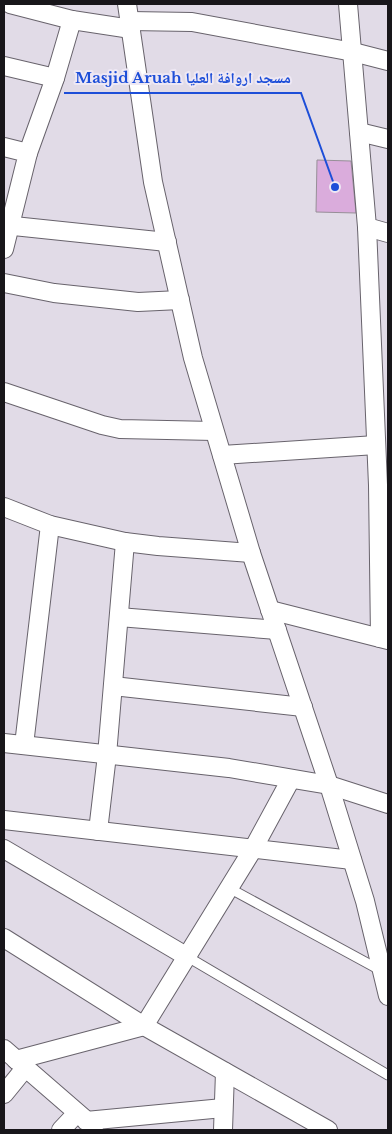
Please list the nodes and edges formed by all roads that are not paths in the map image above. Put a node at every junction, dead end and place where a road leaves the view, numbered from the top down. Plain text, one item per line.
1 (10, 4) edge
2 (348, 4) edge
3 (129, 18) edge
4 (72, 20) junction
5 (353, 52) junction
6 (388, 61) edge
7 (4, 66) edge
8 (55, 78) junction
9 (360, 132) junction
10 (388, 139) edge
11 (4, 147) edge
12 (28, 153) junction
13 (6, 226) edge
14 (368, 228) junction
15 (388, 233) edge
16 (167, 242) junction
17 (4, 249) edge
18 (4, 283) edge
19 (180, 300) junction
20 (4, 392) edge
21 (214, 431) junction
22 (380, 451) edge
23 (222, 455) junction
24 (4, 506) edge
25 (50, 525) junction
26 (125, 542) junction
27 (251, 553) junction
28 (270, 610) junction
29 (119, 616) junction
30 (277, 630) junction
31 (384, 639) edge
32 (113, 686) junction
33 (303, 707) junction
34 (4, 742) edge
35 (24, 745) junction
36 (107, 755) junction
37 (291, 778) junction
38 (329, 785) junction
39 (388, 804) edge
40 (4, 820) edge
41 (98, 830) junction
42 (253, 849) junction
43 (4, 850) edge
44 (352, 860) junction
45 (229, 888) junction
46 (4, 938) edge
47 (186, 956) junction
48 (382, 970) junction
49 (388, 996) edge
50 (144, 1026) junction
51 (15, 1059) edge
52 (225, 1072) junction
53 (388, 1075) edge
54 (4, 1094) edge
55 (223, 1108) junction
56 (87, 1121) edge
57 (61, 1130) edge
58 (222, 1130) edge
59 (328, 1130) edge

1 - 4 street
2 - 5 street
3 - 4 street
3 - 5 street
3 - 16 street
4 - 8 street
5 - 6 street
5 - 9 street
7 - 8 street
8 - 12 street
9 - 10 street
9 - 14 street
11 - 12 street
12 - 13 street
13 - 16 street
13 - 17 street
14 - 15 street
14 - 22 street
16 - 19 street
18 - 19 street
19 - 21 street
20 - 21 street
21 - 23 street
22 - 23 street
22 - 31 street
23 - 27 street
24 - 25 street
25 - 26 street
25 - 35 street
26 - 27 street
26 - 29 street
27 - 28 street
28 - 30 street
28 - 31 street
29 - 30 street
29 - 32 street
30 - 33 street
32 - 33 street
32 - 36 street
33 - 38 street
34 - 35 street
35 - 36 street
36 - 37 street
36 - 41 street
37 - 38 street
37 - 42 street
38 - 39 street
38 - 44 street
40 - 41 street
41 - 42 street
42 - 44 street
42 - 45 street
43 - 47 street
44 - 48 street
45 - 47 street
45 - 48 lane
46 - 50 street
47 - 50 street
47 - 53 lane
48 - 49 street
50 - 51 street
50 - 52 street
51 - 54 street
51 - 56 street
52 - 55 street
52 - 59 street
55 - 56 street
55 - 58 street
56 - 57 street

